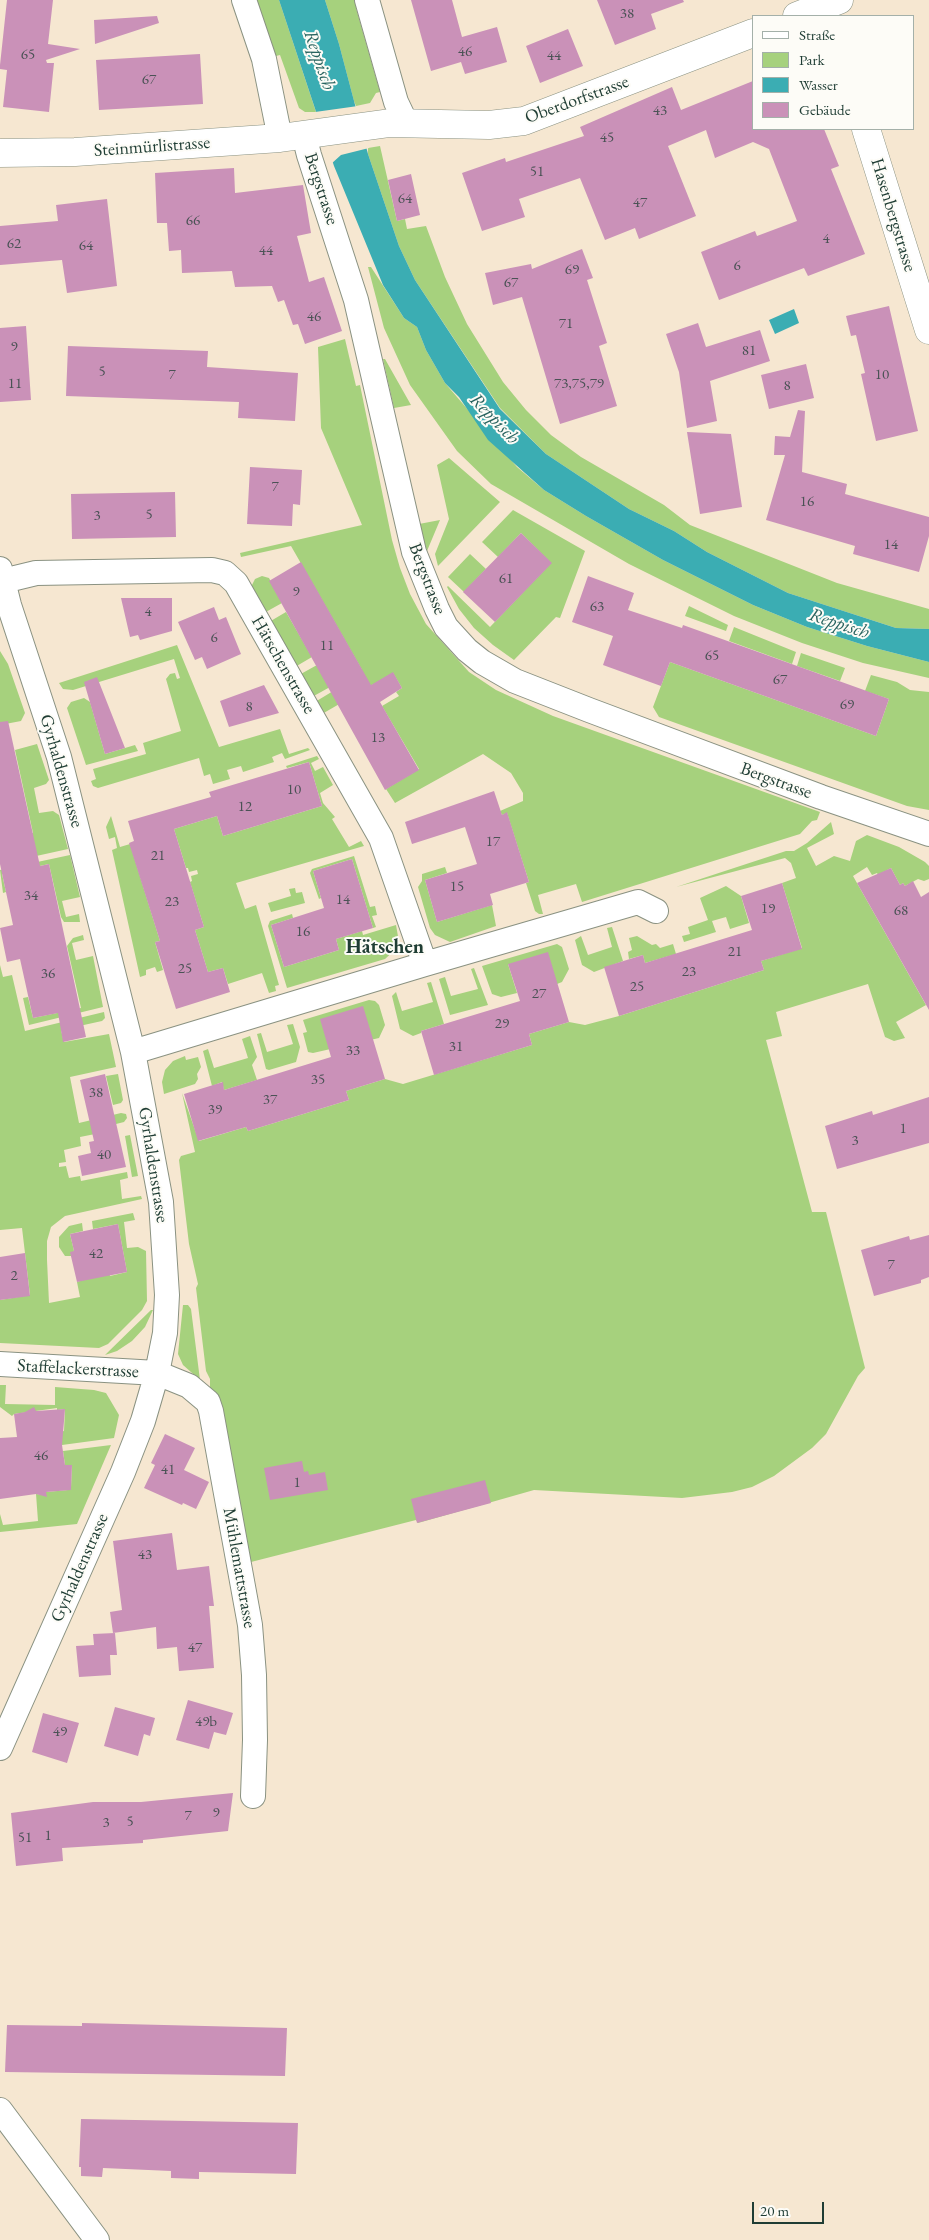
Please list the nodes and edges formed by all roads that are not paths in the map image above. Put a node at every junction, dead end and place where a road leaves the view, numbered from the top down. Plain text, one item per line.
1 (244, 0) edge
2 (367, 0) edge
3 (835, 5) edge
4 (800, 15) edge
5 (752, 33) edge
6 (406, 123) junction
7 (866, 130) edge
8 (300, 135) junction
9 (0, 153) edge
10 (929, 330) edge
11 (2, 575) edge
12 (4, 606) edge
13 (929, 834) edge
14 (656, 911) dead end
15 (425, 964) junction
16 (133, 1052) junction
17 (0, 1364) edge
18 (157, 1373) junction
19 (0, 1748) edge
20 (253, 1796) dead end
21 (0, 2110) edge
22 (97, 2240) edge

1 - 8 street, Bergstrasse
2 - 6 street
3 - 4 street
5 - 6 street, Oberdorfstrasse
6 - 8 street, Oberdorfstrasse
7 - 10 street, Hasenbergstrasse
8 - 9 street, Steinmürlistrasse
8 - 13 street, Bergstrasse
11 - 12 street, Gyrhaldenstrasse
11 - 15 street, Hätschenstrasse
12 - 16 street, Gyrhaldenstrasse
14 - 15 street
15 - 16 street
16 - 18 street, Gyrhaldenstrasse
17 - 18 street, Staffelackerstrasse
18 - 19 street, Gyrhaldenstrasse
18 - 20 street, Mühlemattstrasse
21 - 22 street

